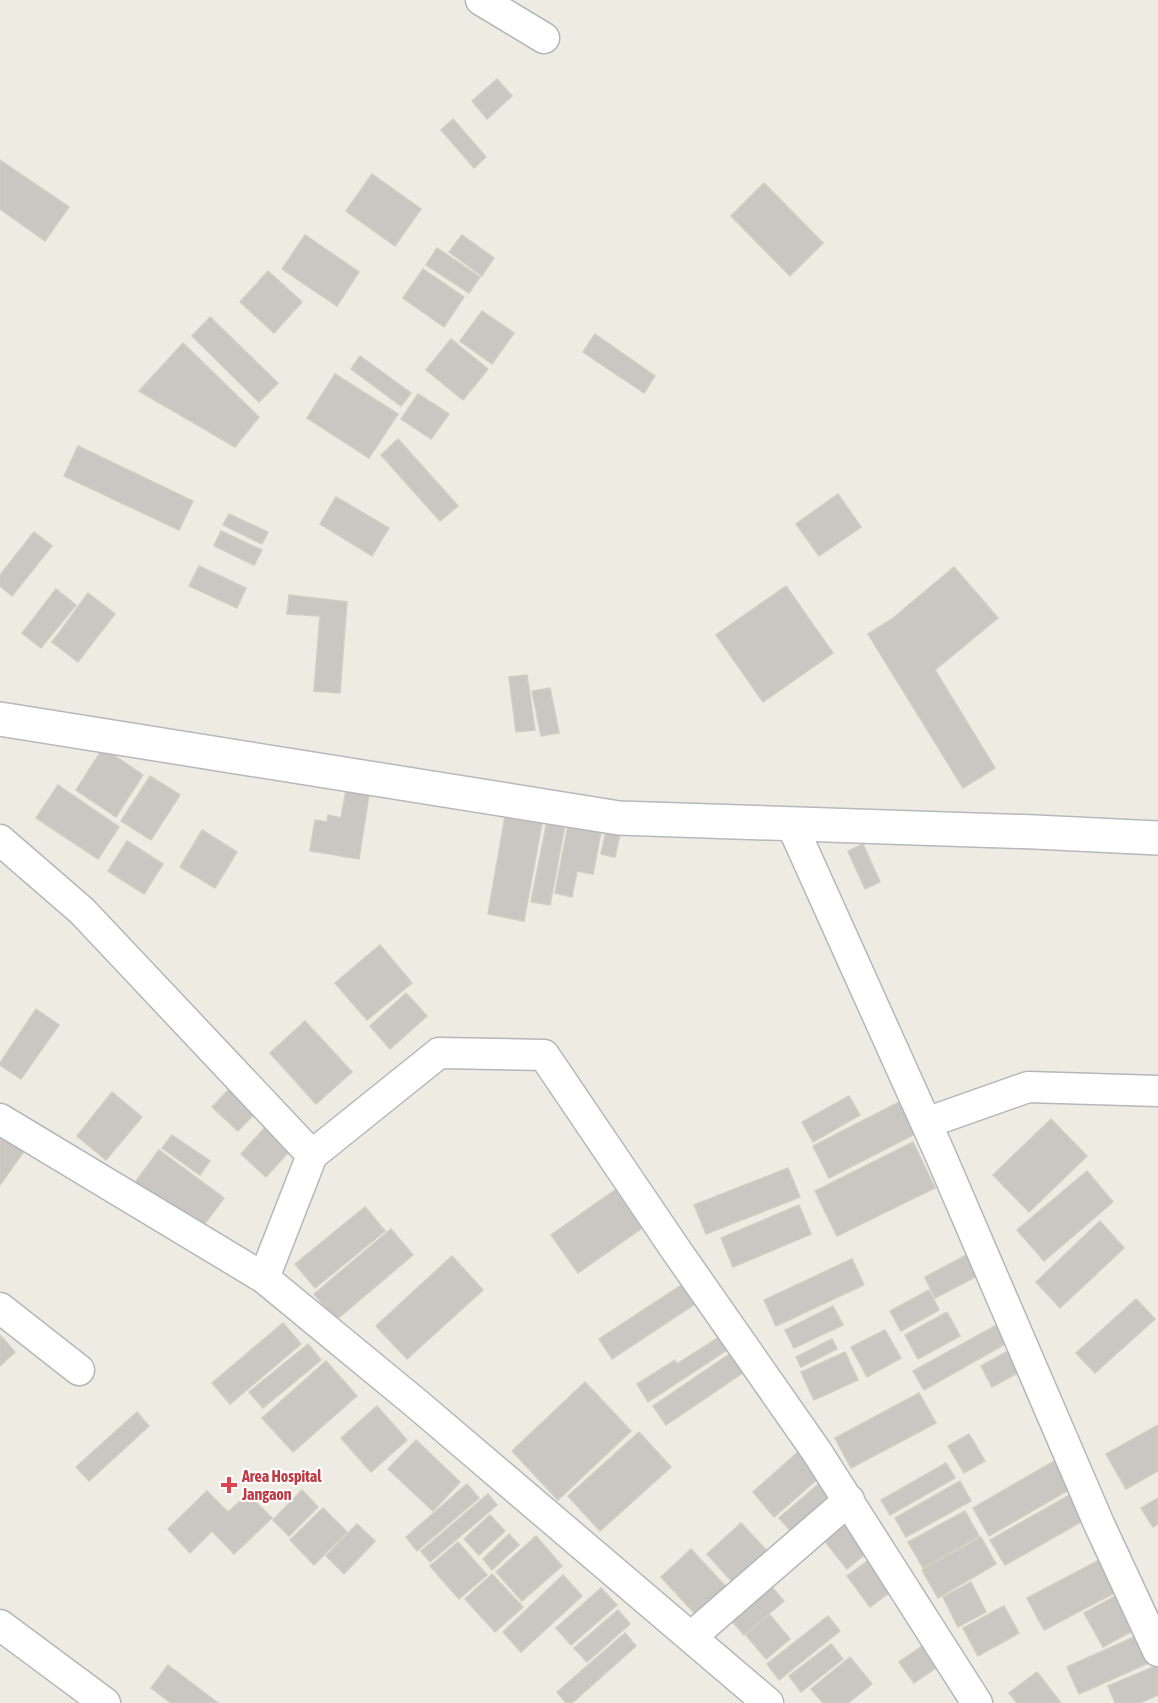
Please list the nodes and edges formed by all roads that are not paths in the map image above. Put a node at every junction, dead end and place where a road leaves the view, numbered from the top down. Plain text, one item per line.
1 (481, 0) edge
2 (544, 38) dead end
3 (0, 719) edge
4 (791, 822) junction
5 (1158, 838) edge
6 (0, 840) edge
7 (1158, 1091) edge
8 (0, 1119) edge
9 (926, 1122) junction
10 (312, 1155) junction
11 (264, 1278) junction
12 (0, 1308) edge
13 (79, 1370) dead end
14 (849, 1500) junction
15 (0, 1625) edge
16 (691, 1637) junction
17 (1158, 1652) edge
18 (105, 1703) edge
19 (768, 1703) edge
20 (977, 1703) edge

1 - 2 street
3 - 4 street
4 - 5 street
4 - 9 street
6 - 10 street
7 - 9 street
8 - 11 street
9 - 17 street
10 - 11 street
10 - 14 street
11 - 16 street
12 - 13 street
14 - 16 street
14 - 20 street
15 - 18 street
16 - 19 street

